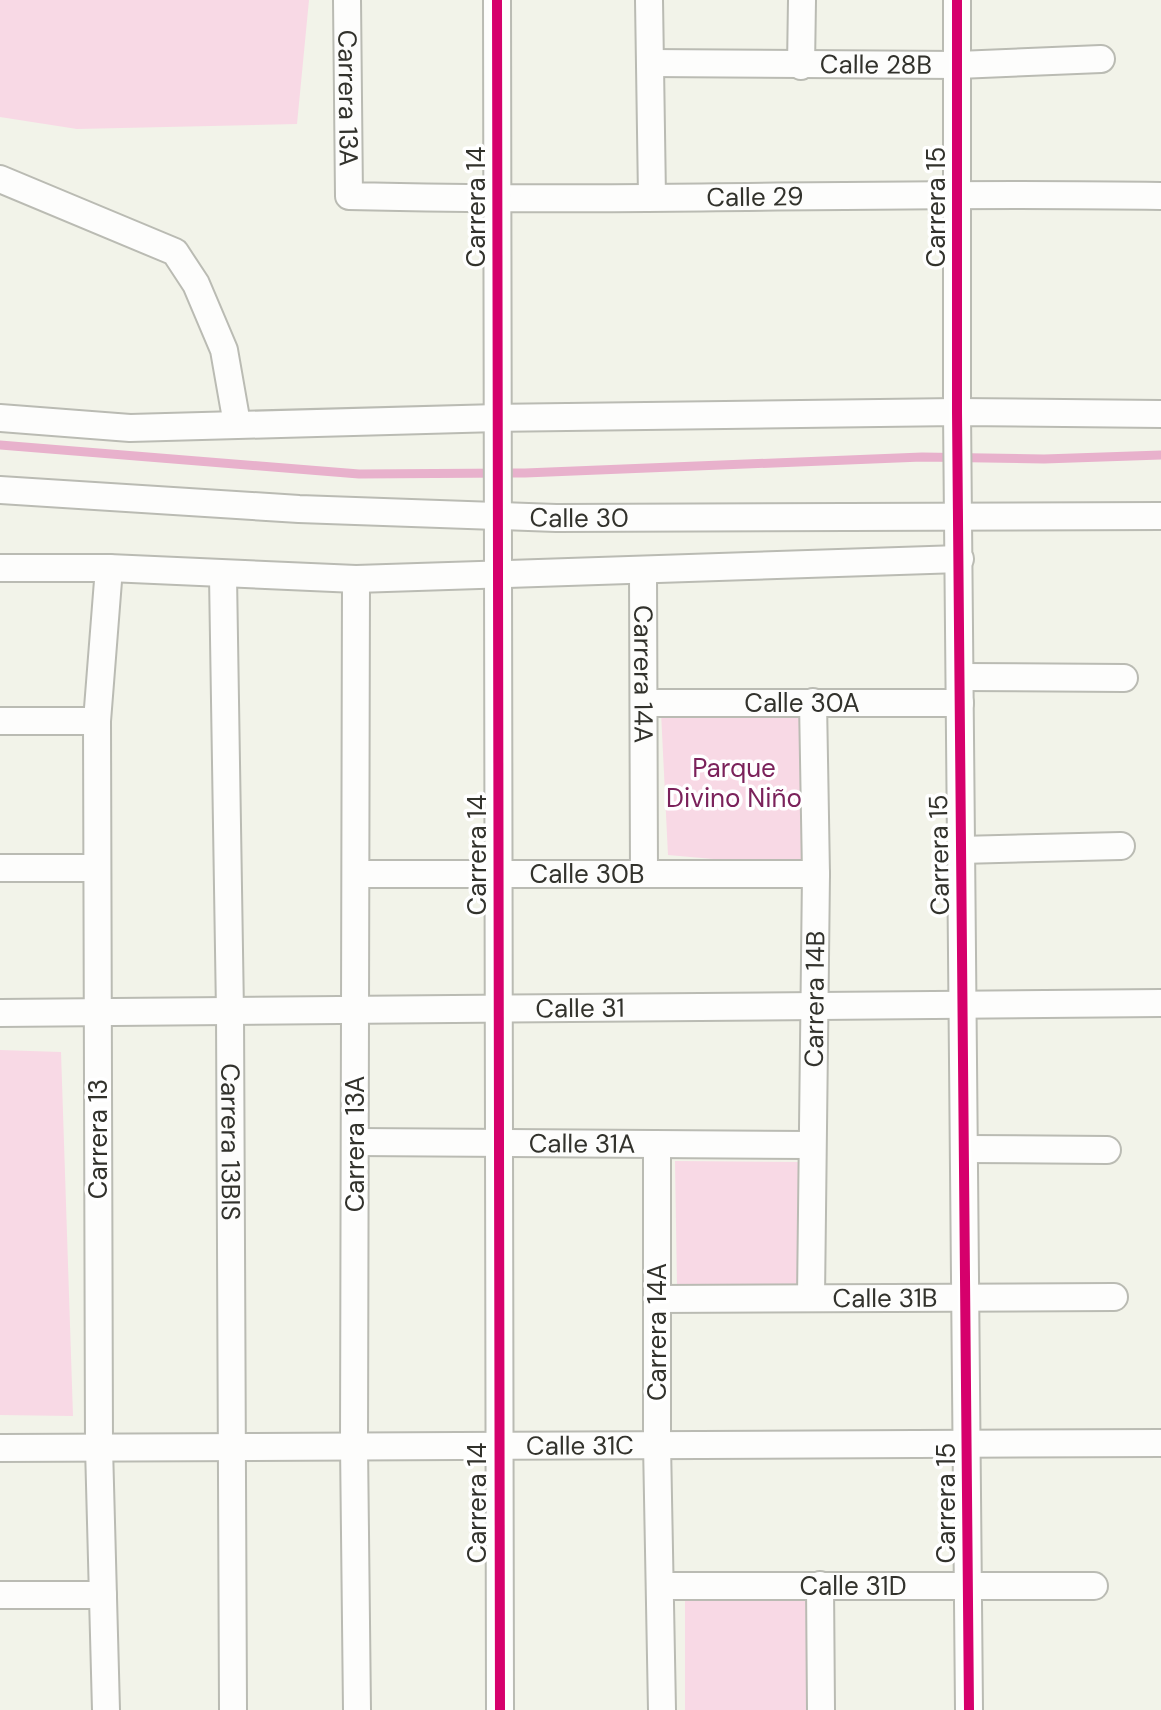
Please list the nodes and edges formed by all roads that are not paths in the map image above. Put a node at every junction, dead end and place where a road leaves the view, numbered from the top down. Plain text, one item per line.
1 (347, 0) edge
2 (497, 0) edge
3 (649, 0) edge
4 (802, 0) edge
5 (957, 0) edge
6 (1101, 59) dead end
7 (650, 63) junction
8 (958, 65) junction
9 (801, 66) junction
10 (0, 179) edge
11 (958, 192) junction
12 (349, 196) joint
13 (1161, 196) edge
14 (652, 197) junction
15 (498, 200) junction
16 (1161, 414) edge
17 (0, 418) edge
18 (957, 423) junction
19 (237, 424) junction
20 (498, 431) junction
21 (0, 490) edge
22 (499, 505) junction
23 (960, 516) junction
24 (1161, 516) edge
25 (960, 559) junction
26 (0, 568) edge
27 (109, 568) junction
28 (643, 570) junction
29 (223, 576) junction
30 (499, 576) junction
31 (356, 579) junction
32 (1124, 678) dead end
33 (960, 690) junction
34 (813, 702) junction
35 (644, 703) junction
36 (0, 721) edge
37 (97, 721) junction
38 (1121, 846) dead end
39 (960, 850) junction
40 (0, 868) edge
41 (97, 868) junction
42 (357, 874) junction
43 (644, 874) junction
44 (816, 874) junction
45 (499, 875) junction
46 (964, 1002) junction
47 (1161, 1003) edge
48 (813, 1005) junction
49 (499, 1010) junction
50 (356, 1011) junction
51 (230, 1012) junction
52 (0, 1013) edge
53 (98, 1013) junction
54 (356, 1142) junction
55 (499, 1145) junction
56 (657, 1145) junction
57 (810, 1145) junction
58 (965, 1149) junction
59 (1107, 1150) dead end
60 (811, 1297) junction
61 (966, 1297) junction
62 (1114, 1297) dead end
63 (657, 1299) junction
64 (967, 1443) junction
65 (1161, 1443) edge
66 (499, 1444) junction
67 (657, 1444) junction
68 (354, 1445) junction
69 (233, 1446) junction
70 (99, 1447) junction
71 (0, 1448) edge
72 (968, 1584) junction
73 (820, 1585) junction
74 (661, 1586) junction
75 (1094, 1586) dead end
76 (0, 1595) edge
77 (103, 1595) junction
78 (106, 1710) edge
79 (233, 1710) edge
80 (357, 1710) edge
81 (500, 1710) edge
82 (662, 1710) edge
83 (821, 1710) edge
84 (969, 1710) edge

1 - 12 street, Carrera 13A
2 - 15 street, Carrera 14
3 - 7 street
4 - 9 street
5 - 8 street, Carrera 15
6 - 8 street, Calle 28B
7 - 9 street, Calle 28B
7 - 14 street
8 - 9 street, Calle 28B
8 - 11 street, Carrera 15
10 - 19 street
11 - 13 street, Calle 29
11 - 14 street, Calle 29
11 - 18 street, Carrera 15
12 - 15 street, Calle 29
14 - 15 street, Calle 29
15 - 20 street, Carrera 14
16 - 18 street
17 - 19 street
18 - 20 street
18 - 23 street, Carrera 15
19 - 20 street
20 - 22 street, Carrera 14
21 - 22 street, Calle 30
22 - 23 street, Calle 30
22 - 30 street, Carrera 14
23 - 24 street, Calle 30
23 - 25 street, Carrera 15
25 - 28 street
25 - 33 street, Carrera 15
26 - 27 street
27 - 29 street
27 - 37 street, Carrera 13
28 - 30 street
28 - 35 street, Carrera 14A
29 - 31 street
29 - 51 street, Carrera 13BIS
30 - 31 street
30 - 45 street, Carrera 14
31 - 42 street, Carrera 13A
32 - 33 street, Calle 30A
33 - 34 street, Calle 30A
33 - 39 street, Carrera 15
34 - 35 street, Calle 30A
34 - 44 street, Carrera 14B
35 - 43 street, Carrera 14A
36 - 37 street
37 - 41 street, Carrera 13
38 - 39 street
39 - 46 street, Carrera 15
40 - 41 street
41 - 53 street, Carrera 13
42 - 45 street, Calle 30B
42 - 50 street, Carrera 13A
43 - 44 street, Calle 30B
43 - 45 street, Calle 30B
44 - 48 street, Carrera 14B
45 - 49 street, Carrera 14
46 - 47 street, Calle 31
46 - 48 street, Calle 31
46 - 58 street, Carrera 15
48 - 49 street, Calle 31
48 - 57 street, Carrera 14B
49 - 50 street, Calle 31
49 - 55 street, Carrera 14
50 - 51 street, Calle 31
50 - 54 street, Carrera 13A
51 - 53 street, Calle 31
51 - 69 street, Carrera 13BIS
52 - 53 street, Calle 31
53 - 70 street, Carrera 13
54 - 55 street, Calle 31A
54 - 68 street, Carrera 13A
55 - 56 street, Calle 31A
55 - 66 street, Carrera 14
56 - 57 street, Calle 31A
56 - 63 street, Carrera 14A
57 - 60 street, Carrera 14B
58 - 59 street
58 - 61 street, Carrera 15
60 - 61 street, Calle 31B
60 - 63 street, Calle 31B
61 - 62 street, Calle 31B
61 - 64 street, Carrera 15
63 - 67 street, Carrera 14A
64 - 65 street, Calle 31C
64 - 67 street, Calle 31C
64 - 72 street, Carrera 15
66 - 67 street, Calle 31C
66 - 68 street, Calle 31C
66 - 81 street, Carrera 14
67 - 74 street, Carrera 14A
68 - 69 street, Calle 31C
68 - 80 street, Carrera 13A
69 - 70 street, Calle 31C
69 - 79 street, Carrera 13BIS
70 - 71 street, Calle 31C
70 - 77 street, Carrera 13
72 - 73 street, Calle 31D
72 - 75 street, Calle 31D
72 - 84 street, Carrera 15
73 - 74 street, Calle 31D
73 - 83 street
74 - 82 street, Carrera 14A
76 - 77 street
77 - 78 street, Carrera 13

